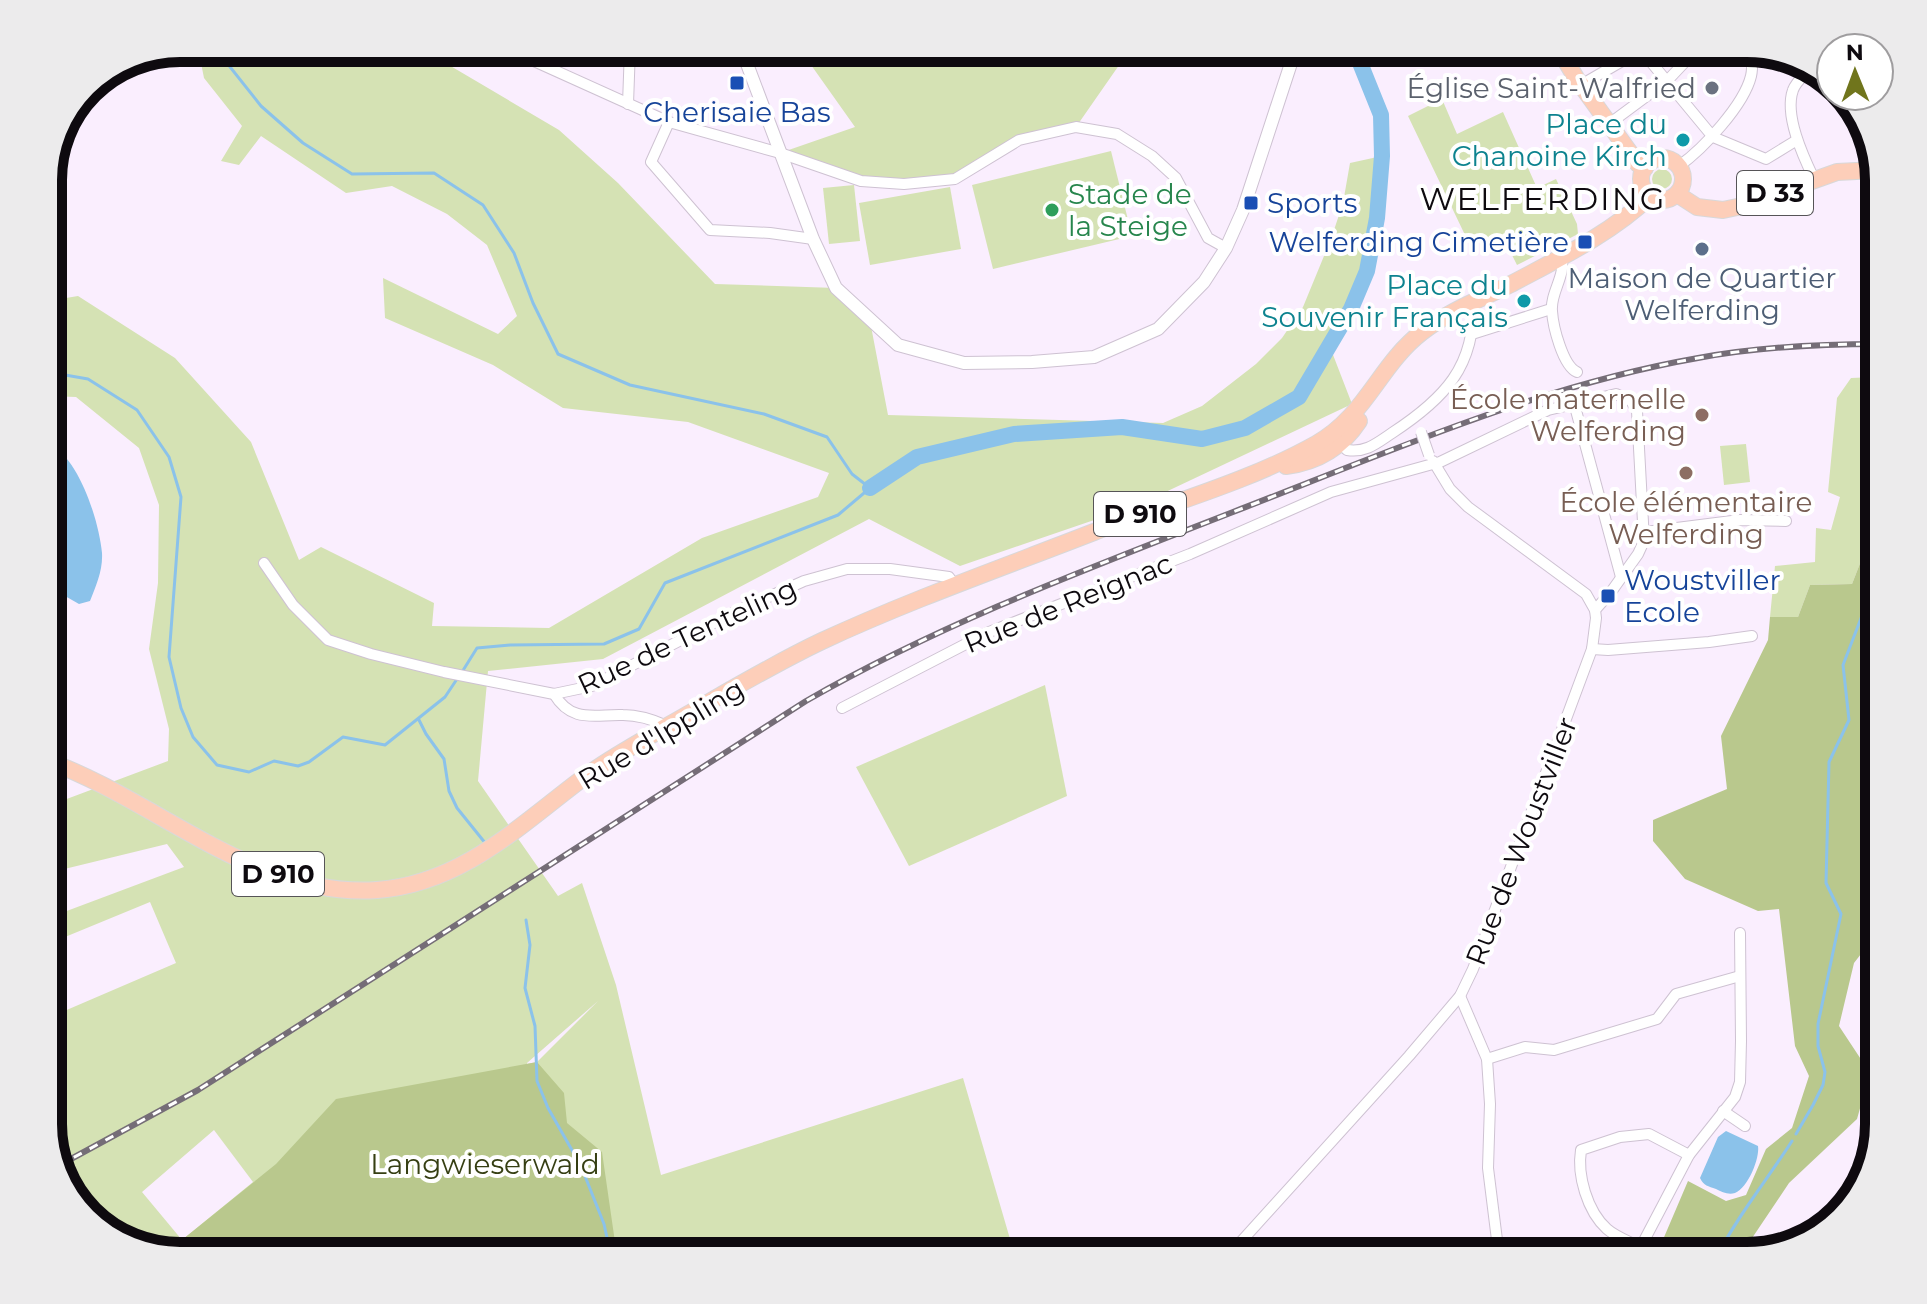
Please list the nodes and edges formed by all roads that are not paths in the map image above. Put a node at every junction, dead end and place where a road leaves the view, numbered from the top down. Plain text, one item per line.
1 (536, 62) edge
2 (630, 62) edge
3 (746, 62) edge
4 (1291, 62) edge
5 (1567, 62) edge
6 (1620, 62) edge
7 (1651, 62) edge
8 (1685, 62) edge
9 (1752, 62) edge
10 (1803, 76) edge
11 (1667, 81) junction
12 (1581, 85) junction
13 (628, 104) junction
14 (669, 122) junction
15 (1609, 124) junction
16 (1713, 137) junction
17 (1797, 140) junction
18 (780, 153) junction
19 (1679, 166) junction
20 (1645, 168) junction
21 (1864, 171) edge
22 (1814, 179) junction
23 (1677, 194) junction
24 (1650, 196) junction
25 (813, 239) junction
26 (1226, 248) junction
27 (1561, 256) junction
28 (1473, 302) junction
29 (1551, 309) junction
30 (1472, 334) junction
31 (1577, 372) dead end
32 (1574, 403) junction
33 (1417, 416) junction
34 (1336, 439) junction
35 (1432, 459) junction
36 (1786, 521) dead end
37 (1645, 532) junction
38 (264, 563) dead end
39 (1621, 577) junction
40 (955, 586) junction
41 (1595, 610) junction
42 (1752, 636) dead end
43 (1592, 649) junction
44 (554, 694) junction
45 (842, 708) dead end
46 (667, 726) junction
47 (62, 764) edge
48 (62, 766) edge
49 (67, 768) junction
50 (1740, 933) dead end
51 (1740, 976) junction
52 (1460, 996) junction
53 (1487, 1059) junction
54 (1723, 1111) junction
55 (1745, 1126) dead end
56 (1689, 1155) junction
57 (1241, 1242) edge
58 (1497, 1242) edge
59 (1625, 1242) edge
60 (1644, 1242) edge

1 - 13 street
2 - 13 street
3 - 18 street
4 - 26 street
5 - 12 main road
6 - 12 street
7 - 11 street
8 - 11 street
9 - 16 street
10 - 17 street
11 - 15 street
11 - 16 street
12 - 15 main road
13 - 14 street
14 - 18 street
14 - 25 street
15 - 20 main road
16 - 17 street
16 - 19 street
17 - 22 street
18 - 25 street
18 - 26 street
19 - 20 main road
19 - 23 main road
20 - 24 main road
21 - 22 main road, D 33
22 - 23 main road, D 33
23 - 24 main road
24 - 27 main road, Rue d'Ippling / D 910
25 - 26 street
27 - 28 main road, Rue d'Ippling / D 910
27 - 29 street
28 - 30 street
28 - 34 main road, Rue d'Ippling / D 910
29 - 30 street
29 - 31 street
30 - 33 street
32 - 35 street, Rue de Reignac
32 - 37 street, Rue de Reignac
32 - 39 street
33 - 34 street
33 - 35 street, bridge
34 - 40 main road, Rue d'Ippling / D 910
35 - 41 street
35 - 45 street, Rue de Reignac
36 - 37 street
37 - 39 street
38 - 44 street, Rue de Tenteling
39 - 41 street
40 - 44 street, Rue de Tenteling
40 - 46 main road, Rue d'Ippling / D 910
41 - 43 street, Rue de Woustviller
42 - 43 street
43 - 52 street, Rue de Woustviller
44 - 46 street
46 - 49 main road, Rue d'Ippling / D 910
47 - 49 main road, Rue d'Ippling / D 910
48 - 49 main road, Rue d'Ippling / D 910
50 - 51 street
51 - 53 street
51 - 54 street
52 - 53 street
52 - 57 street, Rue de Woustviller
53 - 58 street
54 - 55 street
54 - 56 street
56 - 59 street
56 - 60 street

